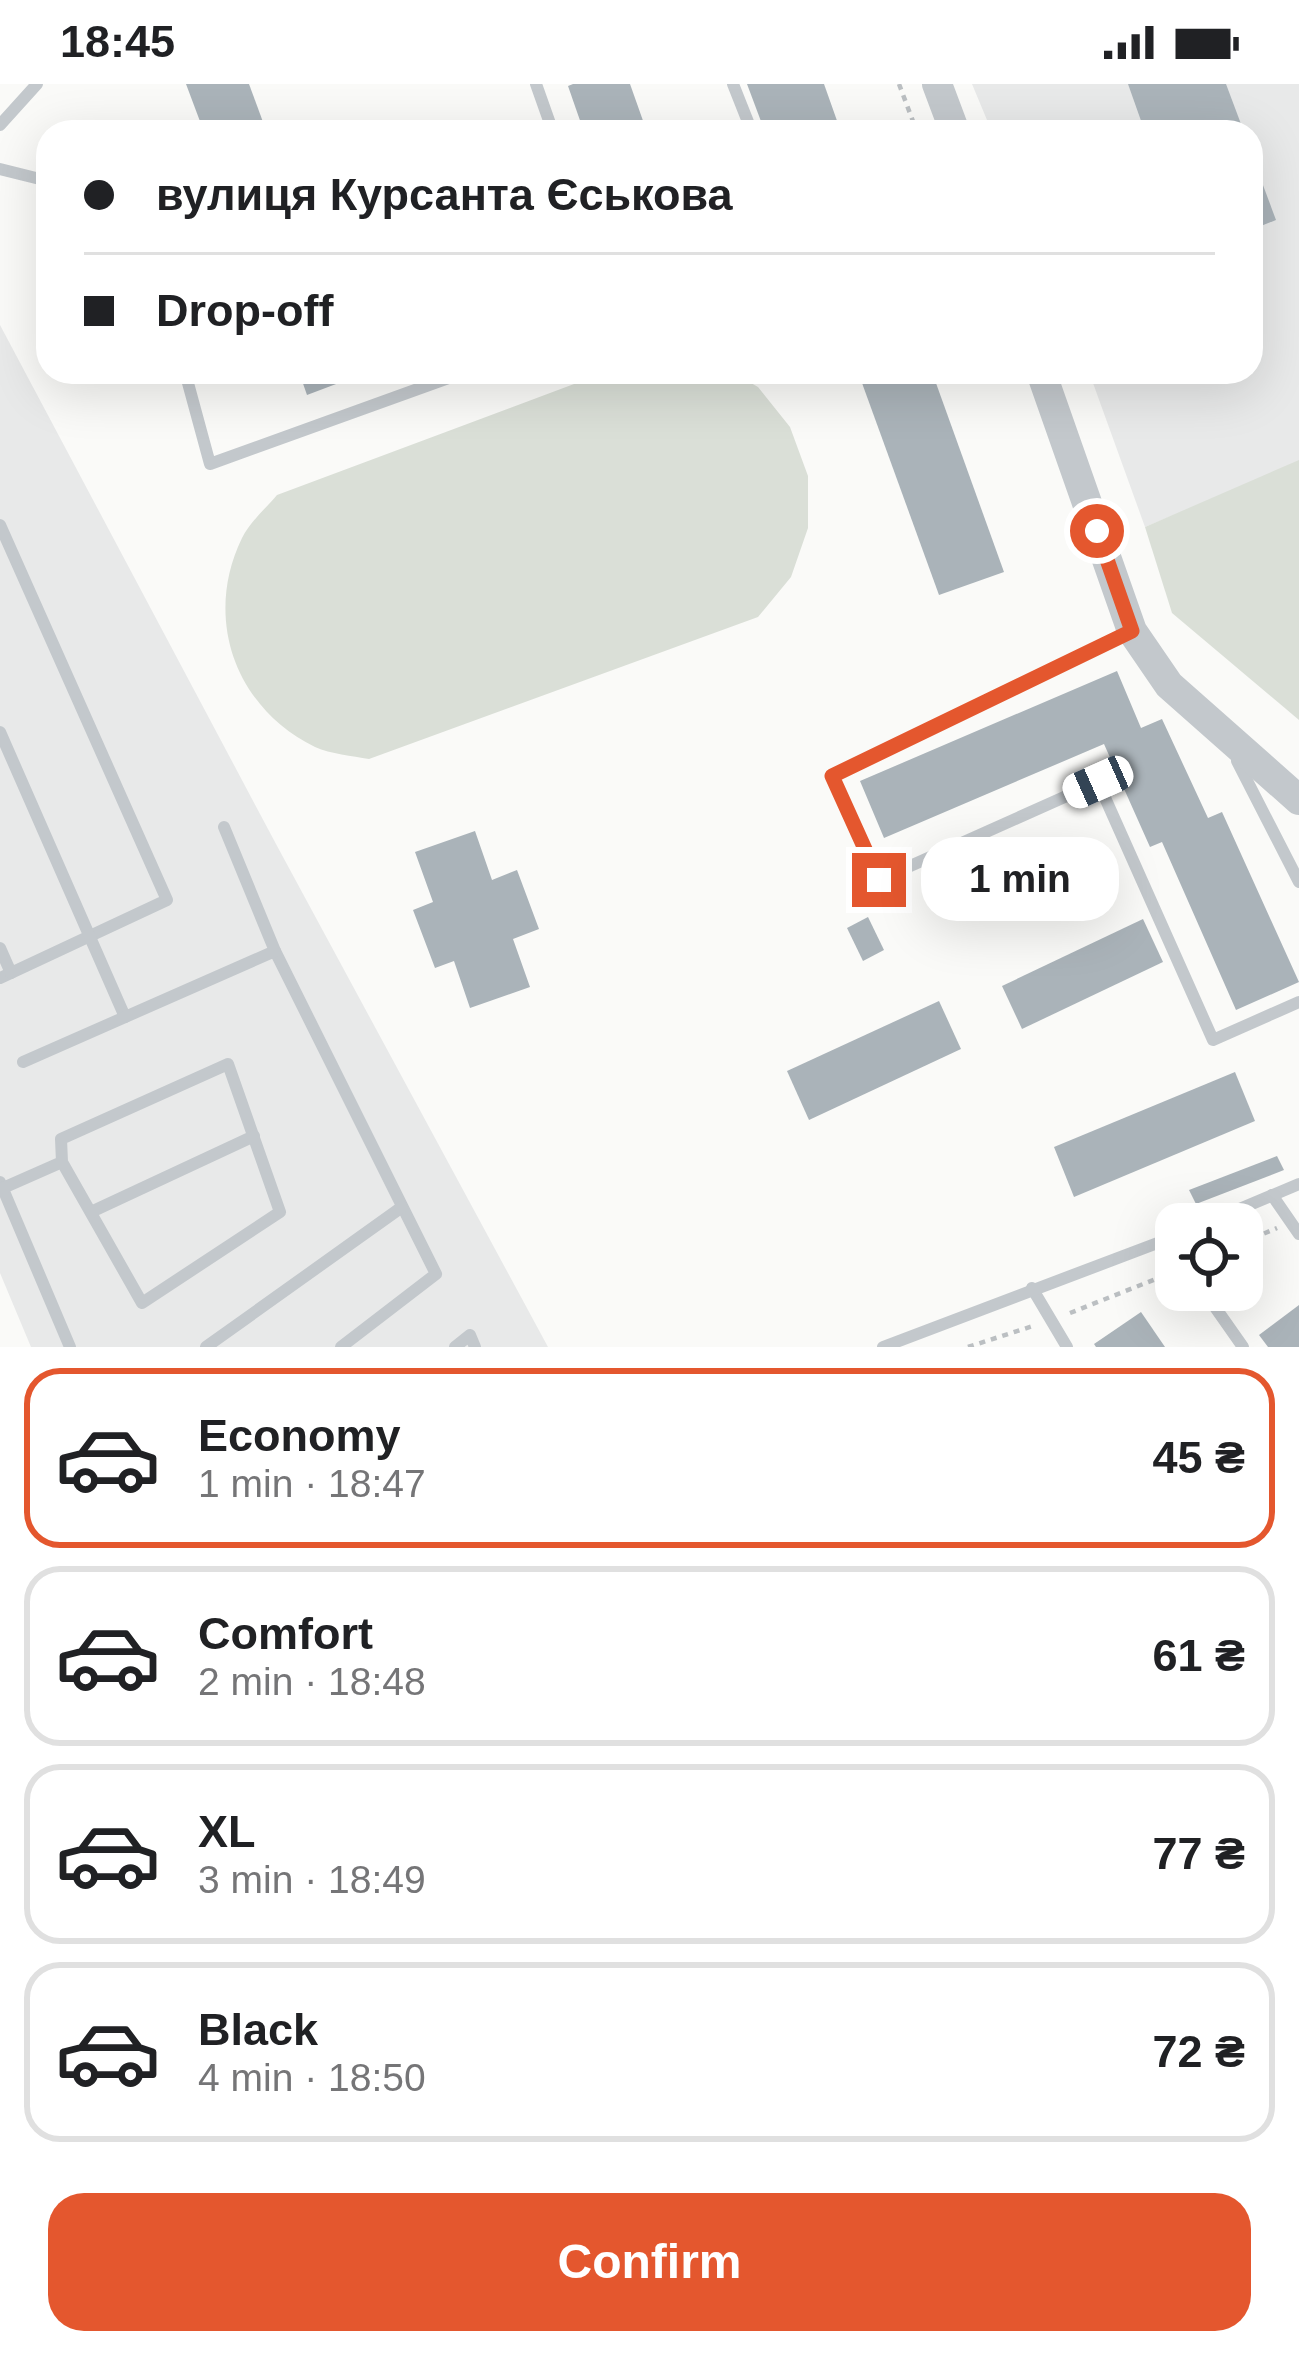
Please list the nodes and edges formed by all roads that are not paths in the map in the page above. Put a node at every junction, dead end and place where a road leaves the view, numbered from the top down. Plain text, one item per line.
1 (37, 84) edge
2 (536, 84) edge
3 (733, 84) edge
4 (938, 84) edge
5 (549, 120) edge
6 (747, 120) edge
7 (951, 120) edge
8 (0, 125) edge
9 (0, 169) edge
10 (36, 179) edge
11 (187, 384) edge
12 (432, 384) edge
13 (1045, 384) edge
14 (0, 525) edge
15 (1132, 631) junction
16 (0, 732) edge
17 (1220, 735) junction
18 (1299, 800) edge
19 (224, 826) dead end
20 (1299, 882) edge
21 (92, 935) junction
22 (0, 948) edge
23 (274, 951) junction
24 (6, 976) edge
25 (1299, 1003) edge
26 (125, 1017) junction
27 (23, 1062) dead end
28 (254, 1136) junction
29 (62, 1162) junction
30 (1, 1184) edge
31 (1299, 1184) edge
32 (1272, 1195) junction
33 (1253, 1203) edge
34 (402, 1207) junction
35 (91, 1212) junction
36 (1295, 1228) edge
37 (1155, 1249) edge
38 (1032, 1288) junction
39 (1218, 1311) edge
40 (70, 1347) edge
41 (206, 1347) edge
42 (341, 1347) edge
43 (455, 1347) edge
44 (475, 1347) edge
45 (883, 1347) edge
46 (1067, 1347) edge
47 (1243, 1347) edge

1 - 8 lane
2 - 5 lane
3 - 6 lane
4 - 7 street
9 - 10 lane
11 - 12 lane
13 - 15 street
14 - 21 lane
15 - 17 street
15 - 25 lane
16 - 21 lane
17 - 18 street
17 - 20 lane
19 - 23 lane
21 - 24 lane
21 - 26 lane
22 - 24 lane
23 - 26 lane
23 - 34 lane
26 - 27 lane
28 - 29 lane
28 - 35 lane
28 - 35 lane
29 - 30 lane
29 - 35 lane
30 - 40 lane
31 - 32 lane
32 - 33 lane
32 - 36 lane
34 - 41 lane
34 - 42 lane
37 - 38 lane
38 - 45 lane
38 - 46 lane
39 - 47 lane
43 - 44 lane

